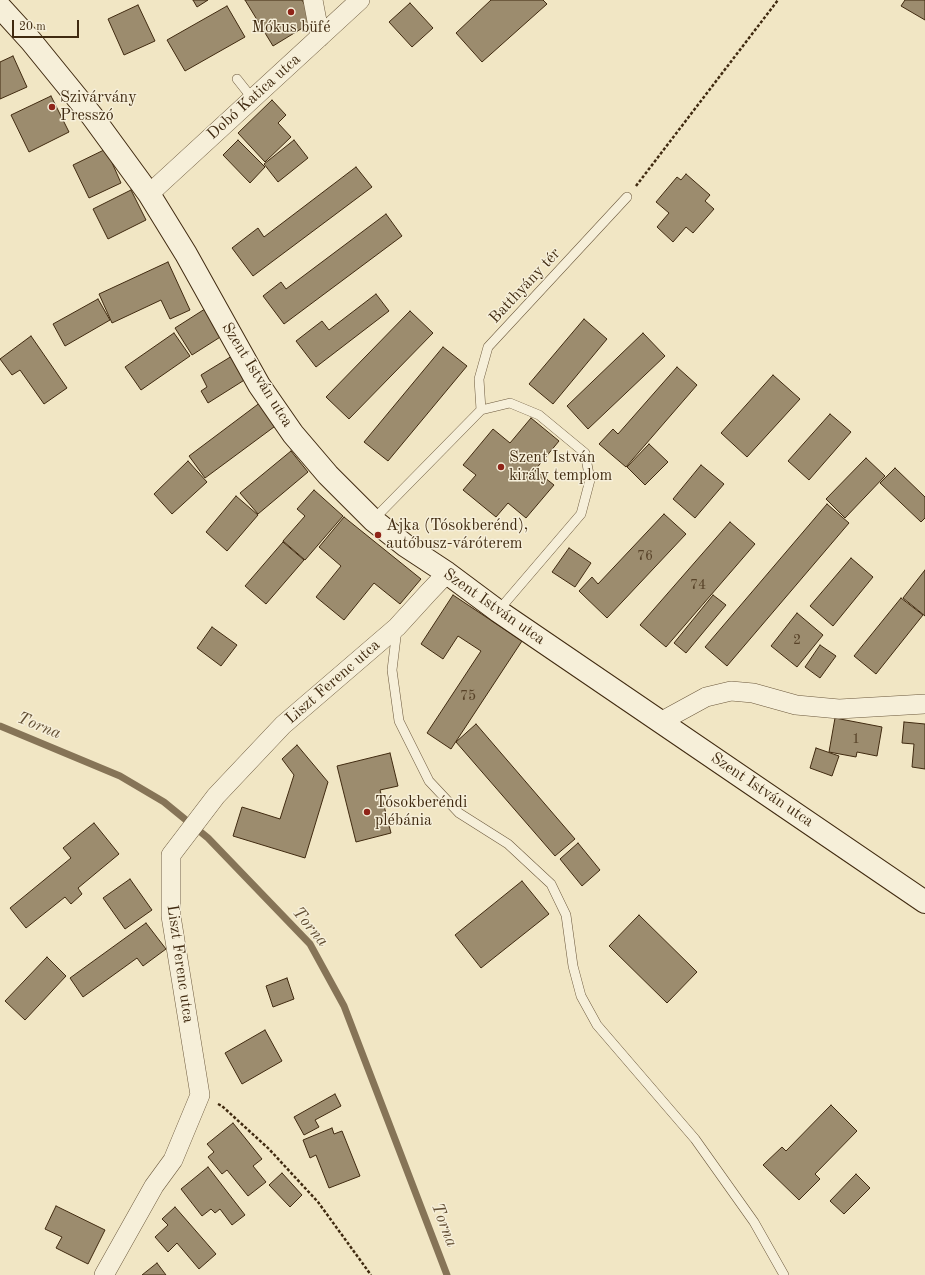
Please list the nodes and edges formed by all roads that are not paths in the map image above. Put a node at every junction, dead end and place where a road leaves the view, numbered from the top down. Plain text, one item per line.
1 (313, 0) edge
2 (360, 0) edge
3 (0, 7) edge
4 (320, 37) junction
5 (237, 78) dead end
6 (252, 98) junction
7 (149, 194) junction
8 (627, 198) road end
9 (481, 410) junction
10 (374, 520) junction
11 (447, 573) junction
12 (498, 611) junction
13 (397, 627) junction
14 (925, 704) edge
15 (662, 721) junction
16 (925, 902) edge
17 (104, 1275) edge
18 (784, 1275) edge

1 - 4 street
2 - 4 street, Dobó Katica utca
3 - 7 main road, Szent István utca
4 - 6 street, Dobó Katica utca
5 - 6 lane
6 - 7 street, Dobó Katica utca
7 - 10 main road, Szent István utca
8 - 9 lane, Batthyány tér
9 - 10 lane
9 - 12 lane
10 - 11 main road, Szent István utca
11 - 12 main road, Szent István utca
11 - 13 street, Liszt Ferenc utca
12 - 15 main road, Szent István utca
13 - 17 street, Liszt Ferenc utca
13 - 18 lane
14 - 15 street
15 - 16 main road, Szent István utca

